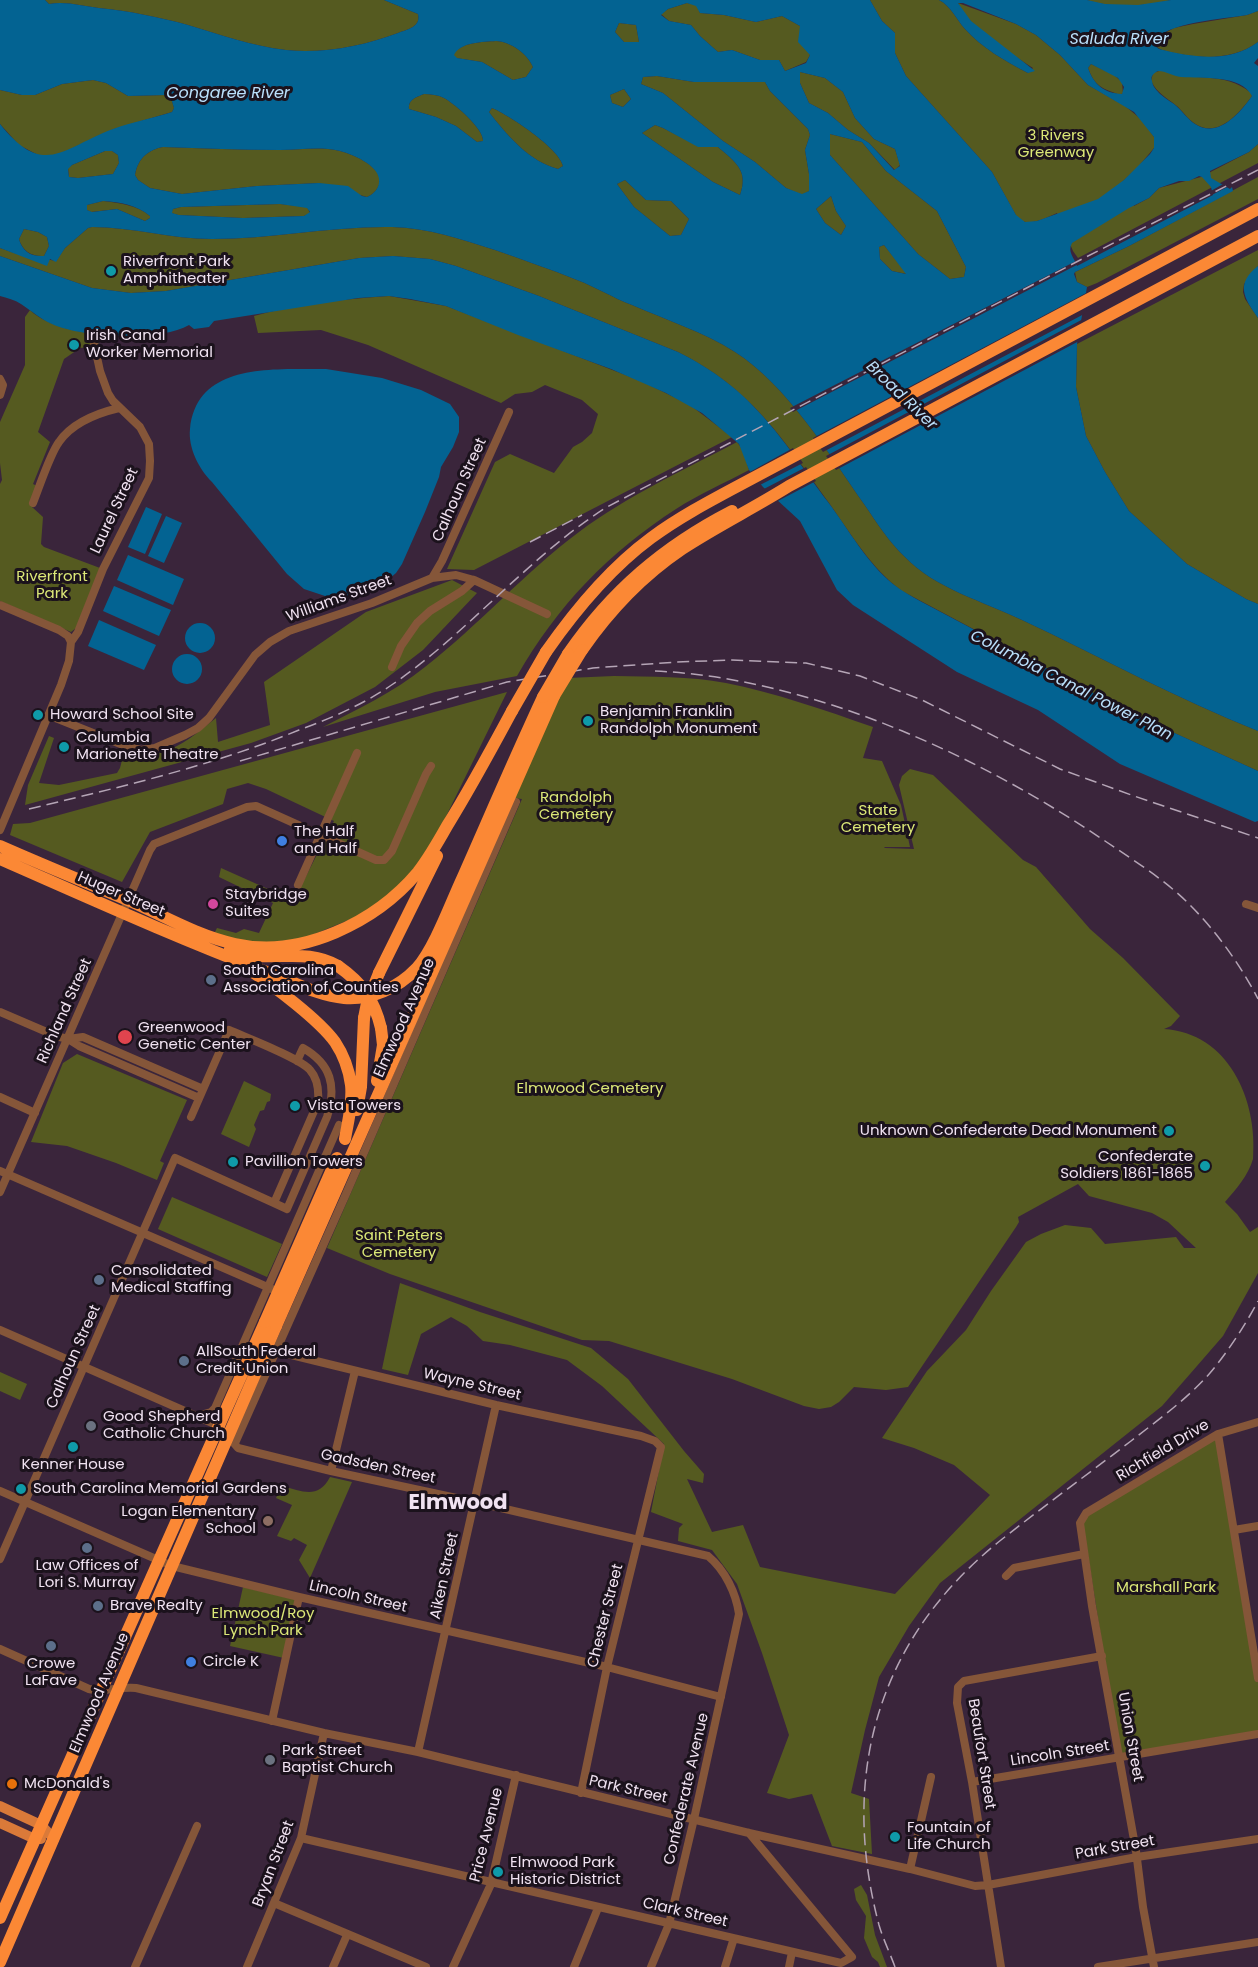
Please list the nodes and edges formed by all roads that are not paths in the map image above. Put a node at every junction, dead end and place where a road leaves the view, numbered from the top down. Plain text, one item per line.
1 (1258, 209) edge
2 (1258, 236) edge
3 (94, 343) dead end
4 (0, 379) edge
5 (0, 395) edge
6 (119, 408) junction
7 (509, 412) dead end
8 (756, 502) junction
9 (33, 503) dead end
10 (432, 578) junction
11 (474, 580) junction
12 (0, 605) edge
13 (547, 614) dead end
14 (71, 642) junction
15 (392, 667) dead end
16 (548, 696) junction
17 (48, 715) junction
18 (357, 753) dead end
19 (431, 766) dead end
20 (466, 795) junction
21 (516, 802) dead end
22 (0, 830) edge
23 (321, 834) junction
24 (0, 846) edge
25 (0, 859) edge
26 (298, 885) dead end
27 (1246, 904) dead end
28 (125, 906) junction
29 (1258, 908) edge
30 (206, 935) junction
31 (231, 958) junction
32 (0, 1012) edge
33 (68, 1039) junction
34 (297, 1061) junction
35 (201, 1093) junction
36 (0, 1097) edge
37 (35, 1113) junction
38 (190, 1117) dead end
39 (339, 1125) dead end
40 (363, 1125) junction
41 (345, 1139) junction
42 (343, 1160) junction
43 (4, 1173) edge
44 (0, 1192) edge
45 (274, 1203) junction
46 (143, 1234) junction
47 (271, 1289) junction
48 (270, 1324) junction
49 (0, 1330) edge
50 (275, 1351) junction
51 (85, 1367) junction
52 (355, 1371) junction
53 (496, 1405) junction
54 (197, 1416) junction
55 (1258, 1422) edge
56 (219, 1426) junction
57 (1218, 1434) junction
58 (232, 1440) junction
59 (661, 1447) joint
60 (331, 1471) junction
61 (0, 1491) edge
62 (25, 1502) junction
63 (475, 1502) junction
64 (1086, 1514) joint
65 (1258, 1526) edge
66 (1234, 1530) junction
67 (638, 1541) junction
68 (1084, 1554) junction
69 (0, 1559) edge
70 (159, 1561) junction
71 (172, 1566) junction
72 (1006, 1576) dead end
73 (299, 1598) junction
74 (739, 1614) joint
75 (447, 1631) junction
76 (1255, 1635) edge
77 (0, 1649) edge
78 (1102, 1656) junction
79 (607, 1667) junction
80 (1258, 1678) edge
81 (119, 1688) junction
82 (101, 1690) junction
83 (721, 1697) junction
84 (272, 1720) junction
85 (324, 1733) junction
86 (1258, 1734) edge
87 (418, 1752) junction
88 (1120, 1757) junction
89 (516, 1775) junction
90 (931, 1777) dead end
91 (972, 1782) junction
92 (581, 1792) junction
93 (0, 1806) edge
94 (694, 1819) junction
95 (0, 1823) edge
96 (41, 1825) junction
97 (198, 1826) dead end
98 (749, 1833) junction
99 (301, 1838) junction
100 (35, 1839) junction
101 (54, 1839) junction
102 (1258, 1839) edge
103 (1137, 1857) junction
104 (909, 1869) junction
105 (491, 1884) junction
106 (988, 1885) junction
107 (274, 1903) junction
108 (598, 1908) junction
109 (0, 1918) edge
110 (669, 1924) junction
111 (347, 1935) junction
112 (734, 1938) junction
113 (1258, 1942) edge
114 (792, 1952) junction
115 (0, 1962) edge
116 (1153, 1963) edge
117 (840, 1965) edge
118 (135, 1967) edge
119 (247, 1967) edge
120 (333, 1967) edge
121 (426, 1967) edge
122 (453, 1967) edge
123 (574, 1967) edge
124 (651, 1967) edge
125 (725, 1967) edge
126 (789, 1967) edge
127 (1002, 1967) edge
128 (1098, 1967) edge

1 - 20 highway, bridge
2 - 8 highway
3 - 6 street, Laurel Street
4 - 5 street
6 - 9 street
6 - 14 street, Laurel Street
7 - 10 street, Calhoun Street
8 - 16 highway, bridge
8 - 16 highway, bridge
10 - 11 street, Williams Street
10 - 17 street, Williams Street
11 - 13 street, Williams Street
11 - 15 street
12 - 14 street
14 - 17 street, Laurel Street
16 - 31 highway
16 - 40 highway
17 - 22 street, Laurel Street
18 - 23 street
19 - 23 street
20 - 30 highway
20 - 41 highway, bridge
21 - 50 street, Elmwood Avenue
23 - 26 street
23 - 28 street, Richland Street
24 - 28 highway, Huger Street
25 - 28 highway, Huger Street
27 - 29 street
28 - 30 highway, Huger Street
28 - 31 highway, Huger Street
28 - 33 street, Richland Street
30 - 40 highway, bridge
31 - 41 highway
32 - 33 street
33 - 35 street
33 - 37 street, Richland Street
34 - 35 street
34 - 45 street
34 - 45 street
35 - 38 street
36 - 37 street
37 - 43 street, Richland Street
39 - 47 street
40 - 42 highway
41 - 42 highway
42 - 48 highway, bridge
43 - 44 street, Richland Street
43 - 46 street
45 - 46 street, Calhoun Street
46 - 47 street
46 - 51 street, Calhoun Street
47 - 54 street
48 - 56 highway, Elmwood Avenue
48 - 58 highway
49 - 51 street, Gadsden Street
50 - 52 street, Wayne Street
50 - 58 street, Elmwood Avenue
51 - 54 street, Gadsden Street
51 - 62 street, Calhoun Street
52 - 53 street, Wayne Street
52 - 60 street
53 - 59 street, Wayne Street
53 - 63 street, Aiken Street
54 - 56 street, Gadsden Street
55 - 57 street, Richfield Drive
56 - 58 street, Gadsden Street
56 - 70 highway, Elmwood Avenue
57 - 64 street, Richfield Drive
57 - 66 street
58 - 60 street, Gadsden Street
58 - 71 highway, Elmwood Avenue
59 - 67 street, Chester Street
60 - 63 street, Gadsden Street
61 - 62 street, Lincoln Street
62 - 69 street, Calhoun Street
62 - 70 street, Lincoln Street
63 - 67 street, Gadsden Street
63 - 75 street, Aiken Street
64 - 68 street, Union Street
65 - 66 street
66 - 76 street
67 - 74 street, Gadsden Street
67 - 79 street, Chester Street
68 - 72 street
68 - 78 street, Union Street
70 - 71 street, Lincoln Street
70 - 82 highway, Elmwood Avenue
71 - 73 street, Lincoln Street
71 - 81 highway, Elmwood Avenue
73 - 75 street, Lincoln Street
73 - 84 street
74 - 83 street, Confederate Avenue
75 - 79 street, Lincoln Street
75 - 87 street, Aiken Street
76 - 80 street
77 - 82 street, Park Street
78 - 88 street, Union Street
78 - 91 street, Beaufort Street
79 - 83 street, Lincoln Street
79 - 92 street, Chester Street
81 - 82 street, Park Street
81 - 84 street, Park Street
81 - 101 highway, Elmwood Avenue
82 - 96 highway, Elmwood Avenue
83 - 94 street, Confederate Avenue
84 - 85 street, Park Street
85 - 87 street, Park Street
85 - 99 street, Bryan Street
86 - 88 street, Lincoln Street
87 - 89 street, Park Street
88 - 91 street, Lincoln Street
88 - 103 street, Union Street
89 - 92 street, Park Street
89 - 105 street, Price Avenue
90 - 104 street
91 - 106 street, Beaufort Street
92 - 94 street, Park Street
93 - 96 main road
94 - 98 street, Park Street
94 - 110 street, Confederate Avenue
95 - 100 main road
96 - 100 highway, Elmwood Avenue
96 - 101 main road
97 - 118 street
98 - 104 street, Park Street
98 - 117 street, Clark Street
99 - 105 street, Clark Street
99 - 107 street, Bryan Street
100 - 101 main road
100 - 109 highway, Elmwood Avenue
101 - 115 highway, Elmwood Avenue
102 - 103 street, Park Street
103 - 106 street, Park Street
103 - 116 street, Union Street
104 - 106 street, Park Street
105 - 108 street, Clark Street
105 - 122 street, Price Avenue
106 - 127 street, Beaufort Street
107 - 111 street
107 - 119 street, Bryan Street
108 - 110 street, Clark Street
108 - 123 street
110 - 112 street, Clark Street
110 - 124 street, Confederate Avenue
111 - 120 street
111 - 121 street
112 - 114 street, Clark Street
112 - 125 street
113 - 116 street
114 - 117 street, Clark Street
114 - 126 street
116 - 128 street

